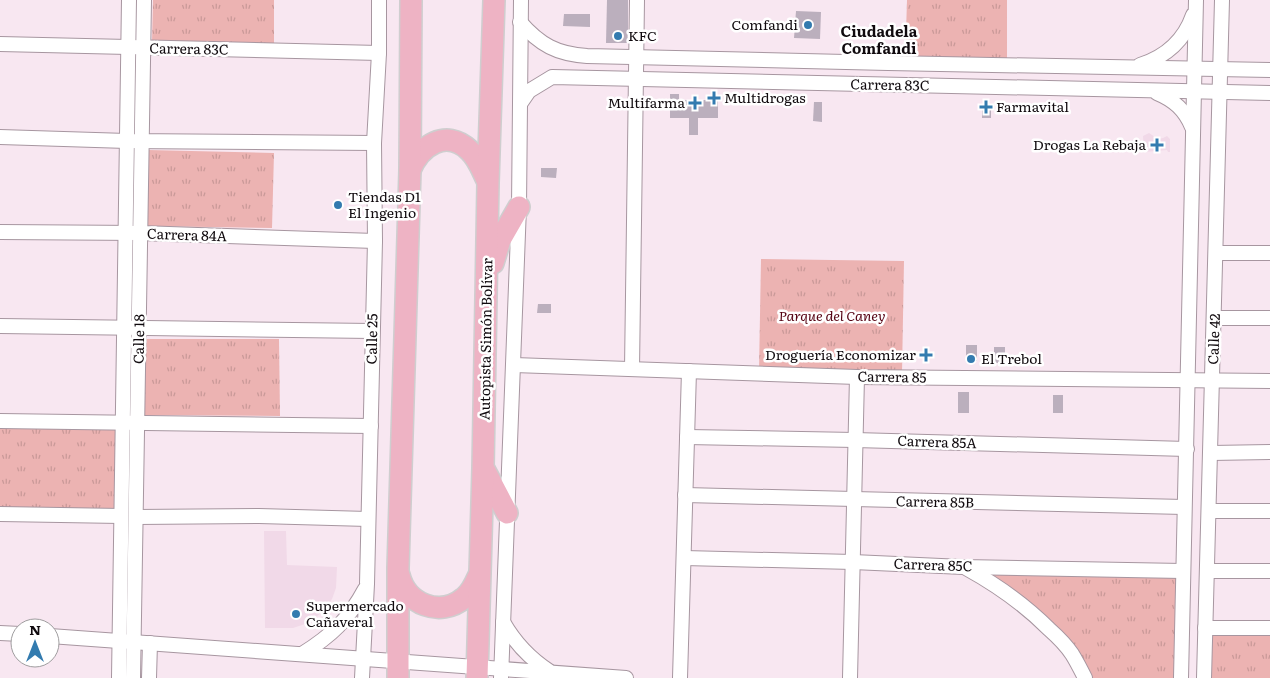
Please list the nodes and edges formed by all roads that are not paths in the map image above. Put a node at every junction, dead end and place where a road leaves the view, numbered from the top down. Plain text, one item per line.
1 (128, 0) edge
2 (144, 0) edge
3 (379, 0) edge
4 (412, 0) edge
5 (494, 0) edge
6 (520, 0) edge
7 (637, 0) edge
8 (1196, 0) edge
9 (1222, 0) edge
10 (520, 22) junction
11 (0, 44) edge
12 (128, 47) junction
13 (143, 48) junction
14 (379, 53) junction
15 (636, 57) junction
16 (888, 63) junction
17 (940, 64) junction
18 (1123, 68) junction
19 (1195, 69) junction
20 (1220, 69) junction
21 (1270, 70) edge
22 (636, 79) junction
23 (886, 85) junction
24 (940, 86) junction
25 (1146, 91) junction
26 (1194, 92) junction
27 (1220, 93) junction
28 (1270, 93) edge
29 (520, 104) junction
30 (1193, 130) junction
31 (0, 137) edge
32 (126, 141) junction
33 (142, 141) junction
34 (374, 144) junction
35 (410, 170) junction
36 (488, 183) junction
37 (519, 207) junction
38 (0, 232) edge
39 (125, 233) junction
40 (140, 233) junction
41 (375, 241) junction
42 (1216, 253) junction
43 (1270, 253) edge
44 (487, 295) junction
45 (1215, 318) junction
46 (1270, 318) edge
47 (0, 326) edge
48 (124, 328) junction
49 (139, 328) junction
50 (372, 331) junction
51 (514, 365) junction
52 (632, 369) junction
53 (689, 371) junction
54 (857, 377) junction
55 (1188, 380) junction
56 (1213, 381) junction
57 (1270, 381) edge
58 (0, 421) edge
59 (122, 422) junction
60 (137, 423) junction
61 (371, 426) junction
62 (687, 437) junction
63 (855, 440) junction
64 (1187, 449) junction
65 (1270, 452) edge
66 (1211, 453) junction
67 (483, 468) junction
68 (685, 495) junction
69 (854, 501) junction
70 (1184, 507) junction
71 (1209, 511) junction
72 (1270, 511) edge
73 (506, 513) junction
74 (0, 514) edge
75 (121, 516) junction
76 (136, 517) junction
77 (368, 519) junction
78 (684, 558) junction
79 (853, 562) junction
80 (963, 567) junction
81 (398, 568) junction
82 (1184, 571) junction
83 (1207, 571) junction
84 (1270, 571) edge
85 (480, 572) junction
86 (367, 584) junction
87 (120, 615) junction
88 (134, 615) junction
89 (503, 622) junction
90 (1205, 628) junction
91 (1270, 628) edge
92 (60, 637) edge
93 (94, 639) junction
94 (119, 640) junction
95 (134, 641) junction
96 (156, 643) junction
97 (302, 654) junction
98 (363, 658) junction
99 (398, 669) edge
100 (477, 672) edge
101 (550, 672) junction
102 (502, 673) edge
103 (119, 678) edge
104 (133, 678) edge
105 (149, 678) edge
106 (362, 678) edge
107 (626, 678) edge
108 (680, 678) edge
109 (850, 678) edge
110 (1085, 678) edge
111 (1181, 678) edge
112 (1204, 678) edge

1 - 12 street, Calle 18
2 - 13 street, Calle 18
3 - 14 street, Calle 25
4 - 35 highway
5 - 36 highway, Autopista Simón Bolívar
6 - 10 street
7 - 15 street
8 - 18 street
8 - 19 street, Calle 42
9 - 20 street, Calle 42
10 - 15 street, Carrera 83C
10 - 29 street
11 - 12 street, Carrera 83C
12 - 13 street, Carrera 83C
12 - 32 street, Calle 18
13 - 14 street, Carrera 83C
13 - 33 street, Calle 18
14 - 34 street, Calle 25
15 - 16 street, Carrera 83C
15 - 22 street
16 - 17 street, Carrera 83C
16 - 23 street
17 - 18 street, Carrera 83C
17 - 24 street
18 - 19 street, Carrera 83C
19 - 20 street, Carrera 83C
19 - 26 street, Calle 42
20 - 21 street, Carrera 83C
20 - 27 street, Calle 42
22 - 23 street, Carrera 83C
22 - 29 street, Carrera 83C
22 - 52 street
23 - 24 street, Carrera 83C
24 - 25 street, Carrera 83C
25 - 26 street, Carrera 83C
25 - 30 street
26 - 27 street, Carrera 83C
26 - 30 street, Calle 42
27 - 28 street, Carrera 83C
27 - 42 street, Calle 42
29 - 37 street
30 - 55 street, Calle 42
31 - 32 street
32 - 33 street
32 - 39 street, Calle 18
33 - 34 street
33 - 40 street, Calle 18
34 - 41 street, Calle 25
35 - 36 highway
35 - 81 highway
36 - 44 highway, Autopista Simón Bolívar
37 - 44 highway
37 - 51 street
38 - 39 street, Carrera 84A
39 - 40 street, Carrera 84A
39 - 48 street, Calle 18
40 - 41 street, Carrera 84A
40 - 49 street, Calle 18
41 - 50 street, Calle 25
42 - 43 street
42 - 45 street, Calle 42
44 - 67 highway, Autopista Simón Bolívar
45 - 46 street
45 - 56 street, Calle 42
47 - 48 street
48 - 49 street
48 - 59 street, Calle 18
49 - 50 street
49 - 60 street, Calle 18
50 - 61 street, Calle 25
51 - 52 street, Carrera 85
51 - 73 street
52 - 53 street, Carrera 85
53 - 54 street, Carrera 85
53 - 62 street
54 - 55 street, Carrera 85
54 - 63 street
55 - 56 street, Carrera 85
55 - 64 street, Calle 42
56 - 57 street, Carrera 85
56 - 66 street, Calle 42
58 - 59 street
59 - 60 street
59 - 75 street, Calle 18
60 - 61 street
60 - 76 street, Calle 18
61 - 77 street, Calle 25
62 - 63 street, Carrera 85A
62 - 68 street
63 - 64 street, Carrera 85A
63 - 69 street
64 - 70 street, Calle 42
65 - 66 street
66 - 71 street, Calle 42
67 - 73 highway
67 - 85 highway, Autopista Simón Bolívar
68 - 69 street, Carrera 85B
68 - 78 street
69 - 70 street, Carrera 85B
69 - 79 street
70 - 82 street, Calle 42
71 - 72 street
71 - 83 street, Calle 42
73 - 89 street
74 - 75 street
75 - 87 street, Calle 18
76 - 77 street
76 - 88 street, Calle 18
77 - 86 street, Calle 25
78 - 79 street, Carrera 85C
78 - 108 street
79 - 80 street, Carrera 85C
79 - 109 street
80 - 82 street, Carrera 85C
80 - 110 street
81 - 85 highway
81 - 99 highway
82 - 111 street, Calle 42
83 - 84 street
83 - 90 street, Calle 42
85 - 100 highway, Autopista Simón Bolívar
86 - 97 street
86 - 98 street, Calle 25
87 - 93 street
87 - 94 street, Calle 18
88 - 95 street, Calle 18
88 - 96 street
89 - 101 street
89 - 102 street
90 - 91 street
90 - 112 street, Calle 42
92 - 93 street
93 - 94 street
94 - 95 street
94 - 103 street, Calle 18
95 - 96 street
95 - 104 street, Calle 18
96 - 97 street
96 - 105 street
97 - 98 street
98 - 99 street
98 - 106 street, Calle 25
99 - 100 street
100 - 102 street
101 - 102 street
101 - 107 street

